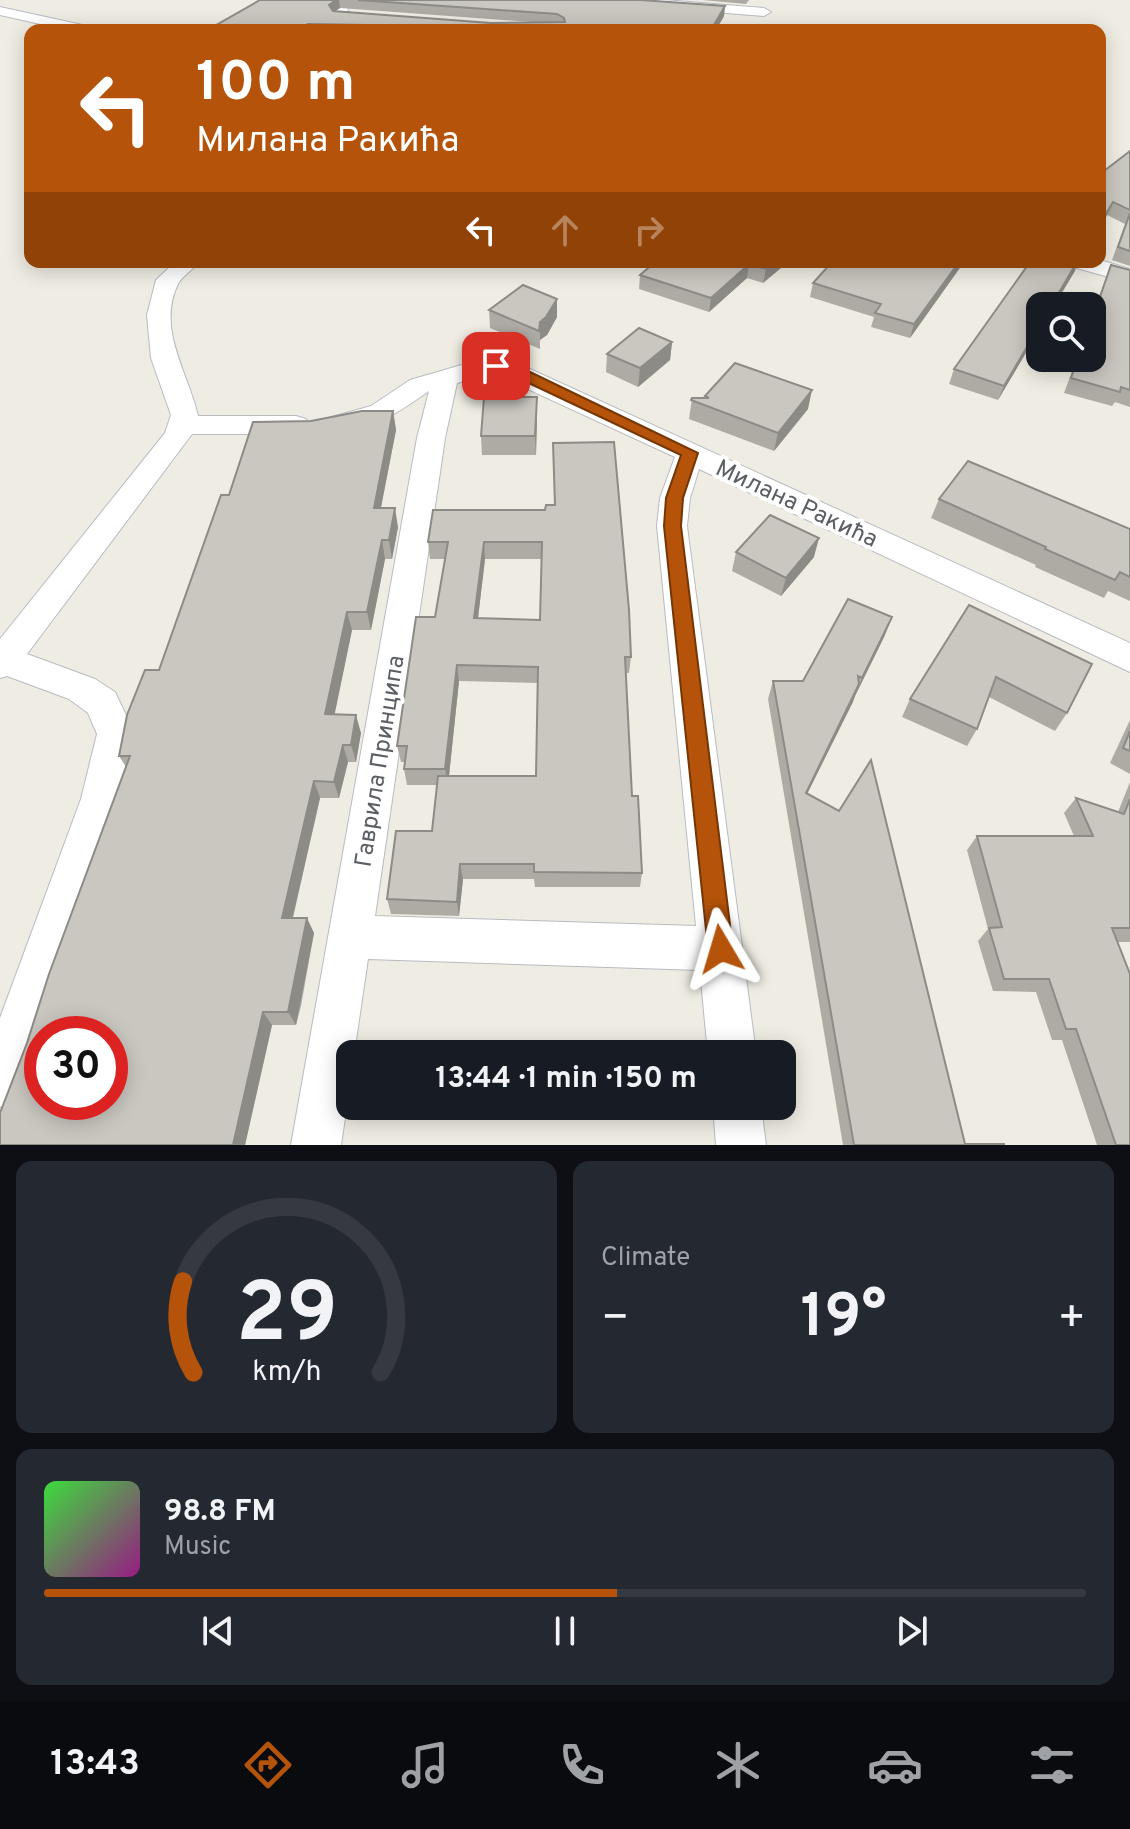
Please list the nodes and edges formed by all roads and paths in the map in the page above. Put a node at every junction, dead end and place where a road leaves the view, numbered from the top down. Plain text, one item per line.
1 (610, 0) edge
2 (775, 0) edge
3 (0, 11) edge
4 (764, 12) junction
5 (60, 24) edge
6 (753, 24) edge
7 (181, 268) edge
8 (1102, 268) edge
9 (1130, 276) edge
10 (445, 377) junction
11 (183, 425) junction
12 (690, 453) junction
13 (1130, 658) edge
14 (2, 662) edge
15 (350, 937) junction
16 (721, 949) junction
17 (731, 1040) edge
18 (0, 1083) edge
19 (738, 1120) edge
20 (316, 1145) edge
21 (741, 1145) edge

1 - 4 street
2 - 4 street
3 - 5 street
4 - 6 street
7 - 11 street
8 - 9 street
10 - 11 street, Милана Ракића
10 - 12 street, Милана Ракића
10 - 15 street, Гаврила Принципа
11 - 14 street
12 - 13 street, Милана Ракића
12 - 16 street
14 - 18 street
15 - 16 street
15 - 20 street, Гаврила Принципа
16 - 17 street
19 - 21 street

